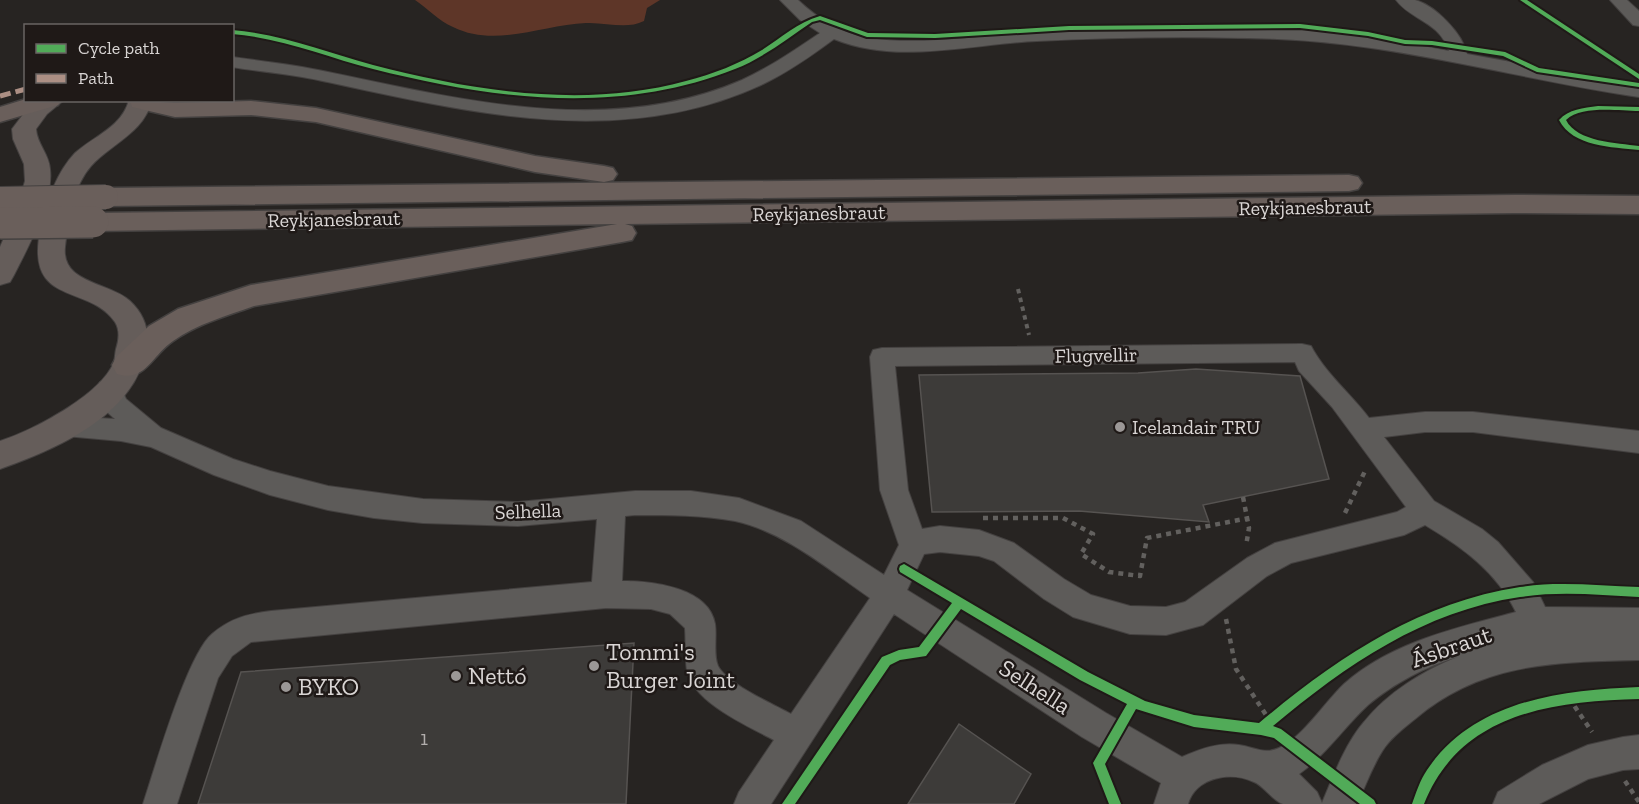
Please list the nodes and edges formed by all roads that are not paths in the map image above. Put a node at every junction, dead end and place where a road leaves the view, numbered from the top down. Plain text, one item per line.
1 (788, 0) edge
2 (1404, 0) edge
3 (1618, 0) edge
4 (1639, 21) edge
5 (831, 34) junction
6 (234, 48) edge
7 (1459, 59) junction
8 (234, 62) edge
9 (316, 74) junction
10 (1639, 91) edge
11 (44, 102) edge
12 (48, 102) edge
13 (141, 102) edge
14 (145, 102) edge
15 (0, 115) edge
16 (1639, 182) edge
17 (1079, 185) junction
18 (0, 199) edge
19 (1639, 205) edge
20 (1180, 208) junction
21 (0, 223) edge
22 (0, 275) edge
23 (128, 365) junction
24 (110, 389) junction
25 (65, 426) junction
26 (1363, 429) junction
27 (155, 437) junction
28 (1639, 442) edge
29 (4, 456) edge
30 (612, 506) junction
31 (1424, 510) junction
32 (914, 545) junction
33 (606, 594) junction
34 (889, 596) junction
35 (1536, 621) junction
36 (1639, 622) edge
37 (1639, 645) edge
38 (796, 735) junction
39 (1639, 752) edge
40 (1264, 770) junction
41 (1177, 791) edge
42 (160, 804) edge
43 (750, 804) edge
44 (1305, 804) edge
45 (1340, 804) edge
46 (1510, 804) edge

1 - 5 street
2 - 7 street
3 - 4 street
5 - 7 street
5 - 9 street
6 - 9 street
7 - 10 street
8 - 9 street
11 - 15 highway
12 - 22 main road
13 - 23 main road
14 - 17 highway
16 - 17 highway, Reykjanesbraut
17 - 18 highway, Reykjanesbraut, bridge
19 - 20 highway, Reykjanesbraut
20 - 21 highway, Reykjanesbraut, bridge
20 - 23 highway
23 - 24 main road
24 - 25 main road
24 - 27 street, Selhella
25 - 27 street, Selhella
25 - 29 main road
26 - 28 street
26 - 31 street, Flugvellir
26 - 32 street, Flugvellir
27 - 30 street, Selhella
30 - 33 street
30 - 34 street, Selhella
31 - 32 street
31 - 35 street, Flugvellir
32 - 34 street
33 - 38 street
33 - 42 street
34 - 38 street
34 - 41 street, Selhella
35 - 36 street, Ásbraut
35 - 40 street, Ásbraut
37 - 45 street, Ásbraut
38 - 43 street
39 - 46 street
40 - 41 street
40 - 44 street

